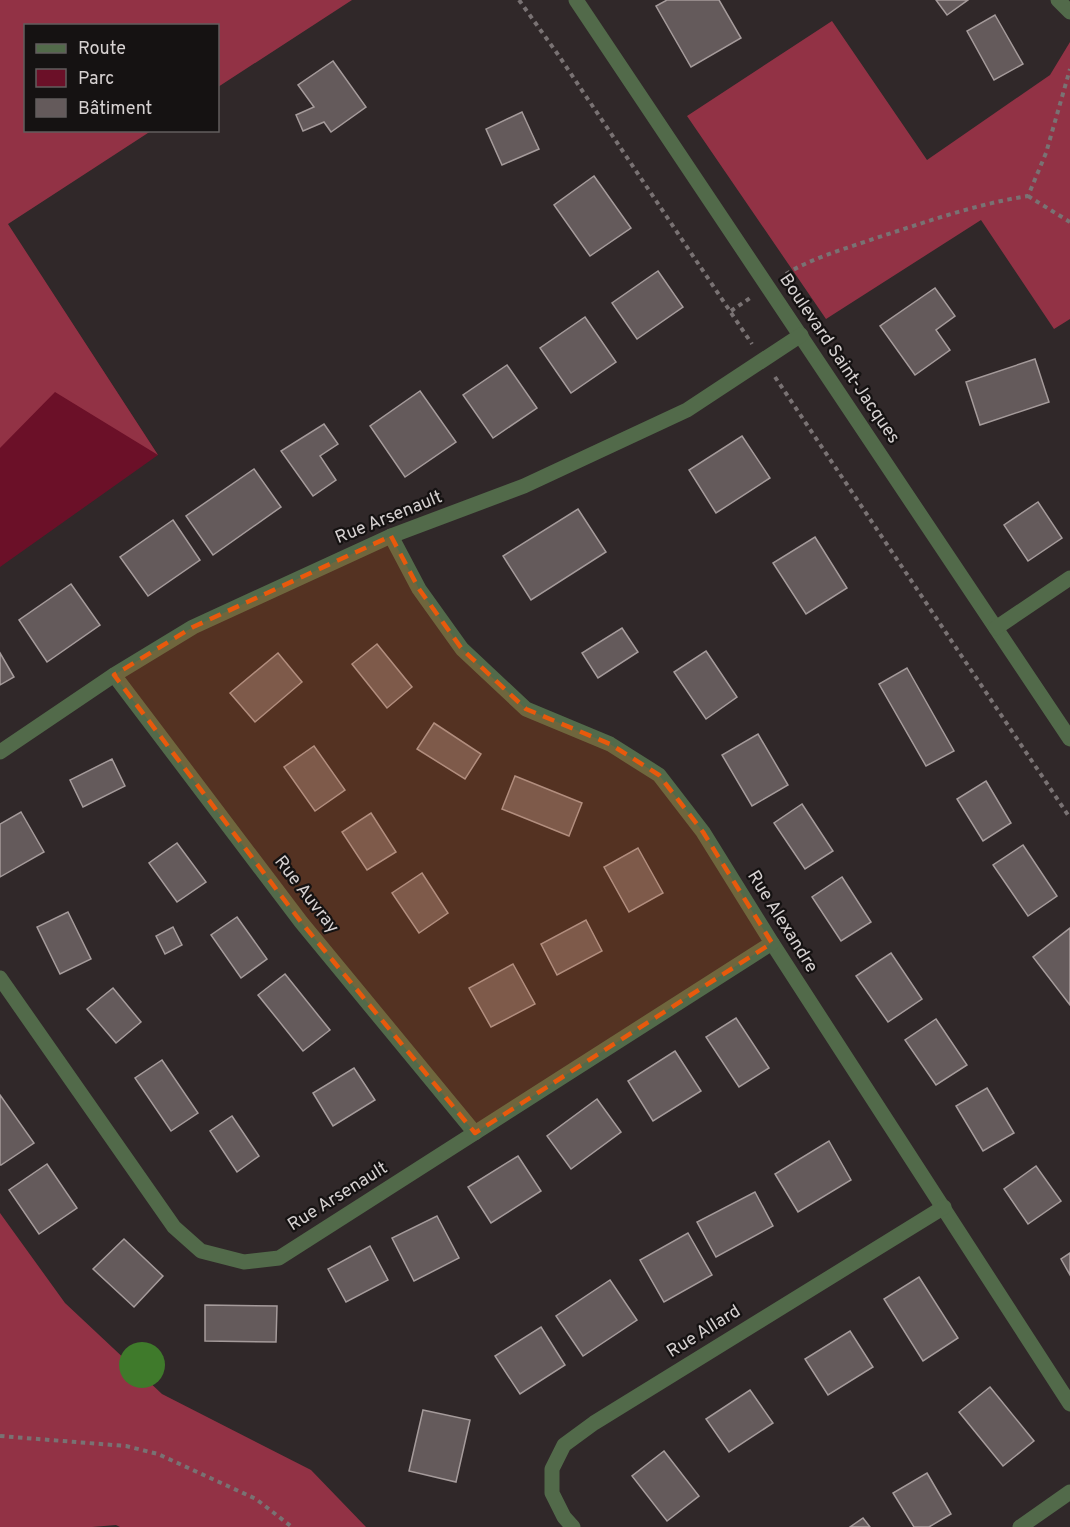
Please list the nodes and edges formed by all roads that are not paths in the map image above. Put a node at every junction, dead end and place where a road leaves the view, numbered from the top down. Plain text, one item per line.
1 (576, 0) edge
2 (1058, 0) edge
3 (1070, 12) edge
4 (801, 335) junction
5 (391, 536) junction
6 (1070, 578) edge
7 (996, 628) junction
8 (114, 675) junction
9 (1070, 739) edge
10 (0, 752) edge
11 (772, 943) junction
12 (0, 978) edge
13 (475, 1133) junction
14 (944, 1207) junction
15 (1070, 1404) edge
16 (1070, 1492) edge
17 (573, 1527) edge
18 (1020, 1527) edge

1 - 4 street, Boulevard Saint-Jacques
2 - 3 street
4 - 5 street, Rue Arsenault
4 - 7 street, Boulevard Saint-Jacques
5 - 8 street, Rue Arsenault
5 - 11 street, Rue Alexandre
6 - 7 street
7 - 9 street, Boulevard Saint-Jacques
8 - 10 street, Rue Arsenault
8 - 13 street, Rue Auvray
11 - 13 street, Rue Arsenault
11 - 14 street, Rue Alexandre
12 - 13 street, Rue Arsenault
14 - 15 street, Rue Alexandre
14 - 17 street, Rue Allard
16 - 18 street

